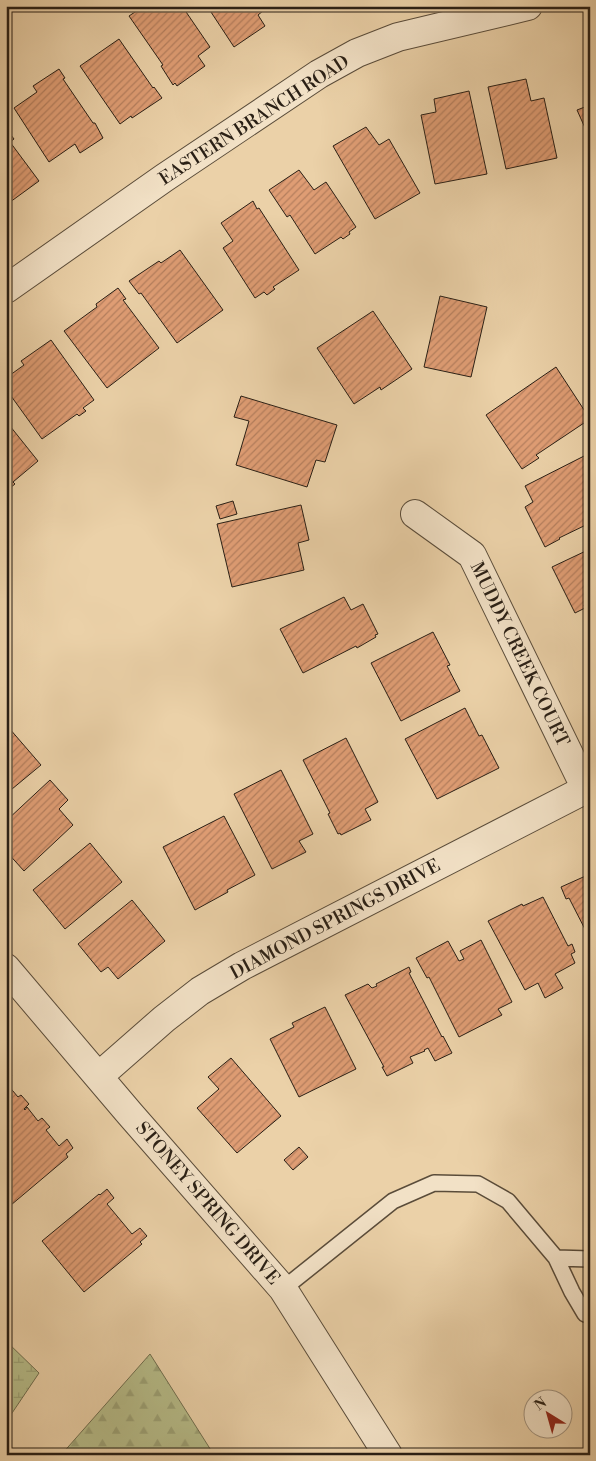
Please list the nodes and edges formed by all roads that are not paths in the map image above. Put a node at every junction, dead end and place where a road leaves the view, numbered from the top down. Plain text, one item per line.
1 (528, 6) edge
2 (6, 289) edge
3 (415, 514) dead end
4 (588, 788) edge
5 (6, 968) edge
6 (98, 1076) junction
7 (556, 1258) junction
8 (590, 1258) edge
9 (284, 1289) junction
10 (585, 1314) dead end
11 (388, 1455) edge

1 - 2 street, EASTERN BRANCH ROAD
3 - 4 street, MUDDY CREEK COURT
4 - 6 street, DIAMOND SPRINGS DRIVE
5 - 6 street, STONEY SPRING DRIVE
6 - 9 street, STONEY SPRING DRIVE
7 - 8 lane
7 - 9 lane
7 - 10 lane
9 - 11 street, STONEY SPRING DRIVE

